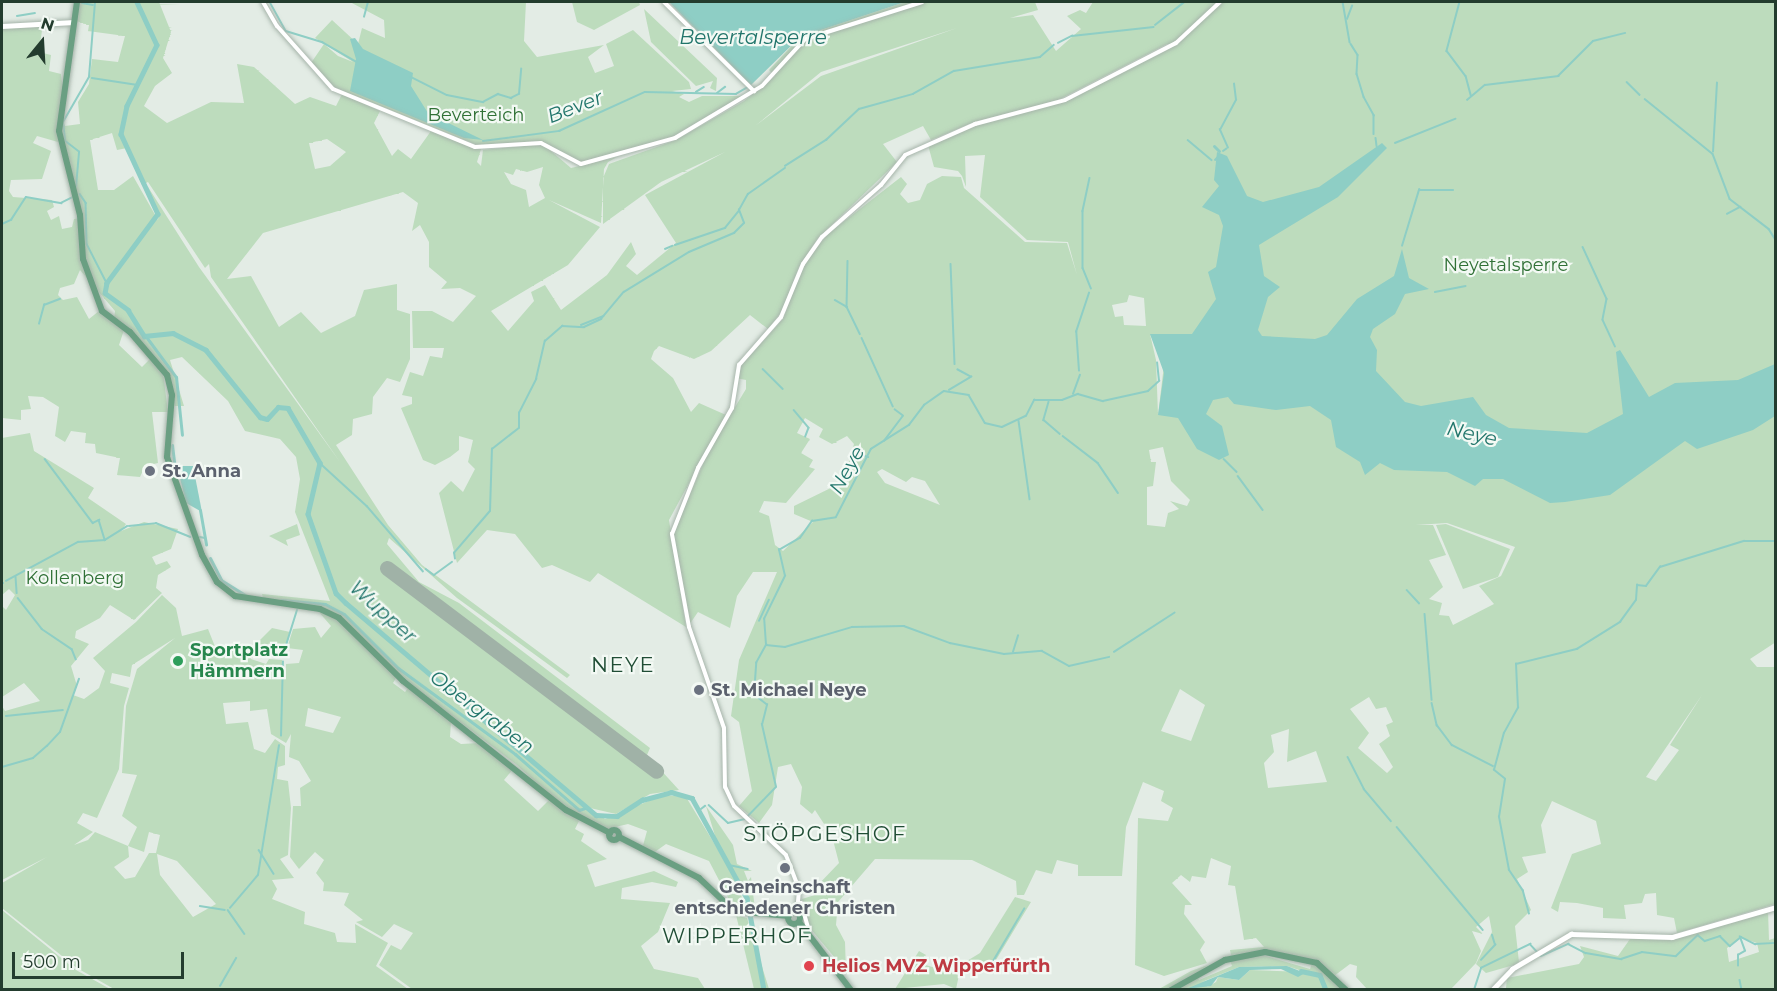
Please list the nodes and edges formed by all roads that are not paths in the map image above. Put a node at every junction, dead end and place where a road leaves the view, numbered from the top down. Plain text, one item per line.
1 (263, 2) edge
2 (664, 2) edge
3 (922, 2) edge
4 (1220, 2) edge
5 (77, 4) edge
6 (74, 22) junction
7 (2, 26) edge
8 (754, 91) junction
9 (801, 903) junction
10 (1776, 907) edge
11 (797, 913) junction
12 (789, 916) junction
13 (799, 922) junction
14 (809, 932) junction
15 (851, 990) edge
16 (1171, 990) edge
17 (1346, 990) edge
18 (1492, 990) edge

1 - 8 street
2 - 8 street
3 - 8 street
4 - 9 street
5 - 6 main road
6 - 7 main road
6 - 12 main road
9 - 11 street
9 - 14 street
10 - 18 main road
11 - 12 main road
11 - 13 main road
12 - 13 main road
13 - 14 main road
14 - 15 main road
16 - 17 main road

